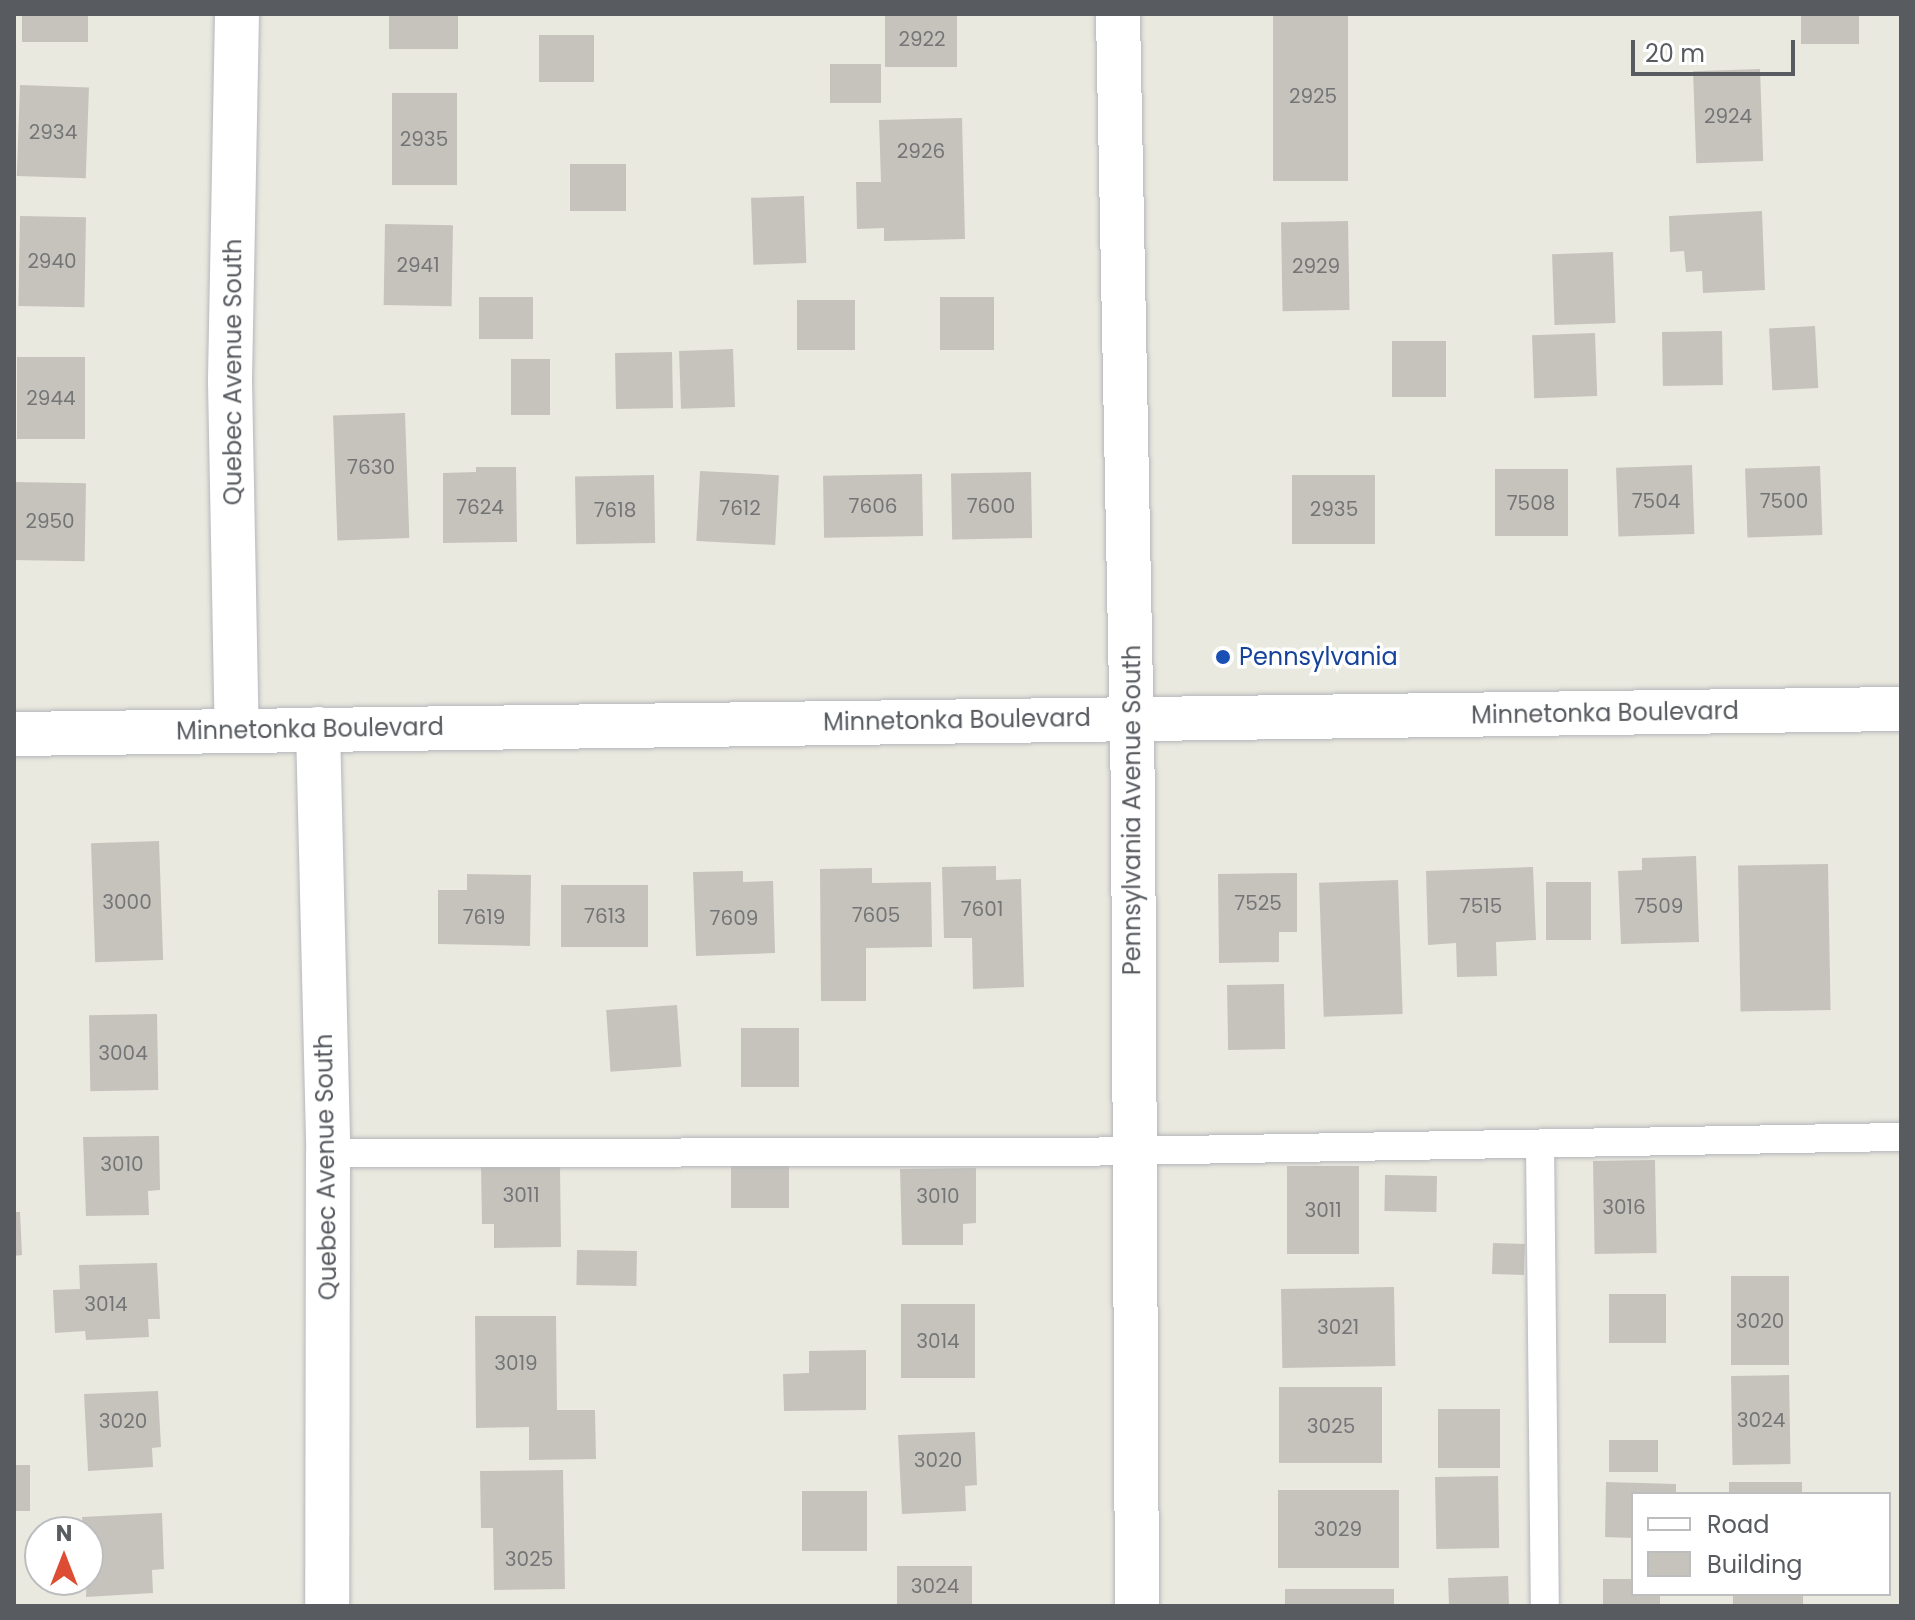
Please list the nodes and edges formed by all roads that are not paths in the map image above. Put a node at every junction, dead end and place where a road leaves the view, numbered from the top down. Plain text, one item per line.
1 (237, 14) edge
2 (1118, 14) edge
3 (1901, 709) edge
4 (1132, 718) junction
5 (318, 729) junction
6 (237, 731) junction
7 (14, 734) edge
8 (1901, 1137) edge
9 (1540, 1144) junction
10 (1132, 1150) junction
11 (328, 1153) junction
12 (327, 1606) edge
13 (1137, 1606) edge
14 (1545, 1606) edge

1 - 6 street, Quebec Avenue South
2 - 4 street, Pennsylvania Avenue South
3 - 4 street, Minnetonka Boulevard
4 - 5 street, Minnetonka Boulevard
4 - 10 street, Pennsylvania Avenue South
5 - 6 street, Minnetonka Boulevard
5 - 11 street, Quebec Avenue South
6 - 7 street, Minnetonka Boulevard
8 - 9 lane
9 - 10 lane
9 - 14 lane
10 - 11 lane
10 - 13 street, Pennsylvania Avenue South
11 - 12 street, Quebec Avenue South

